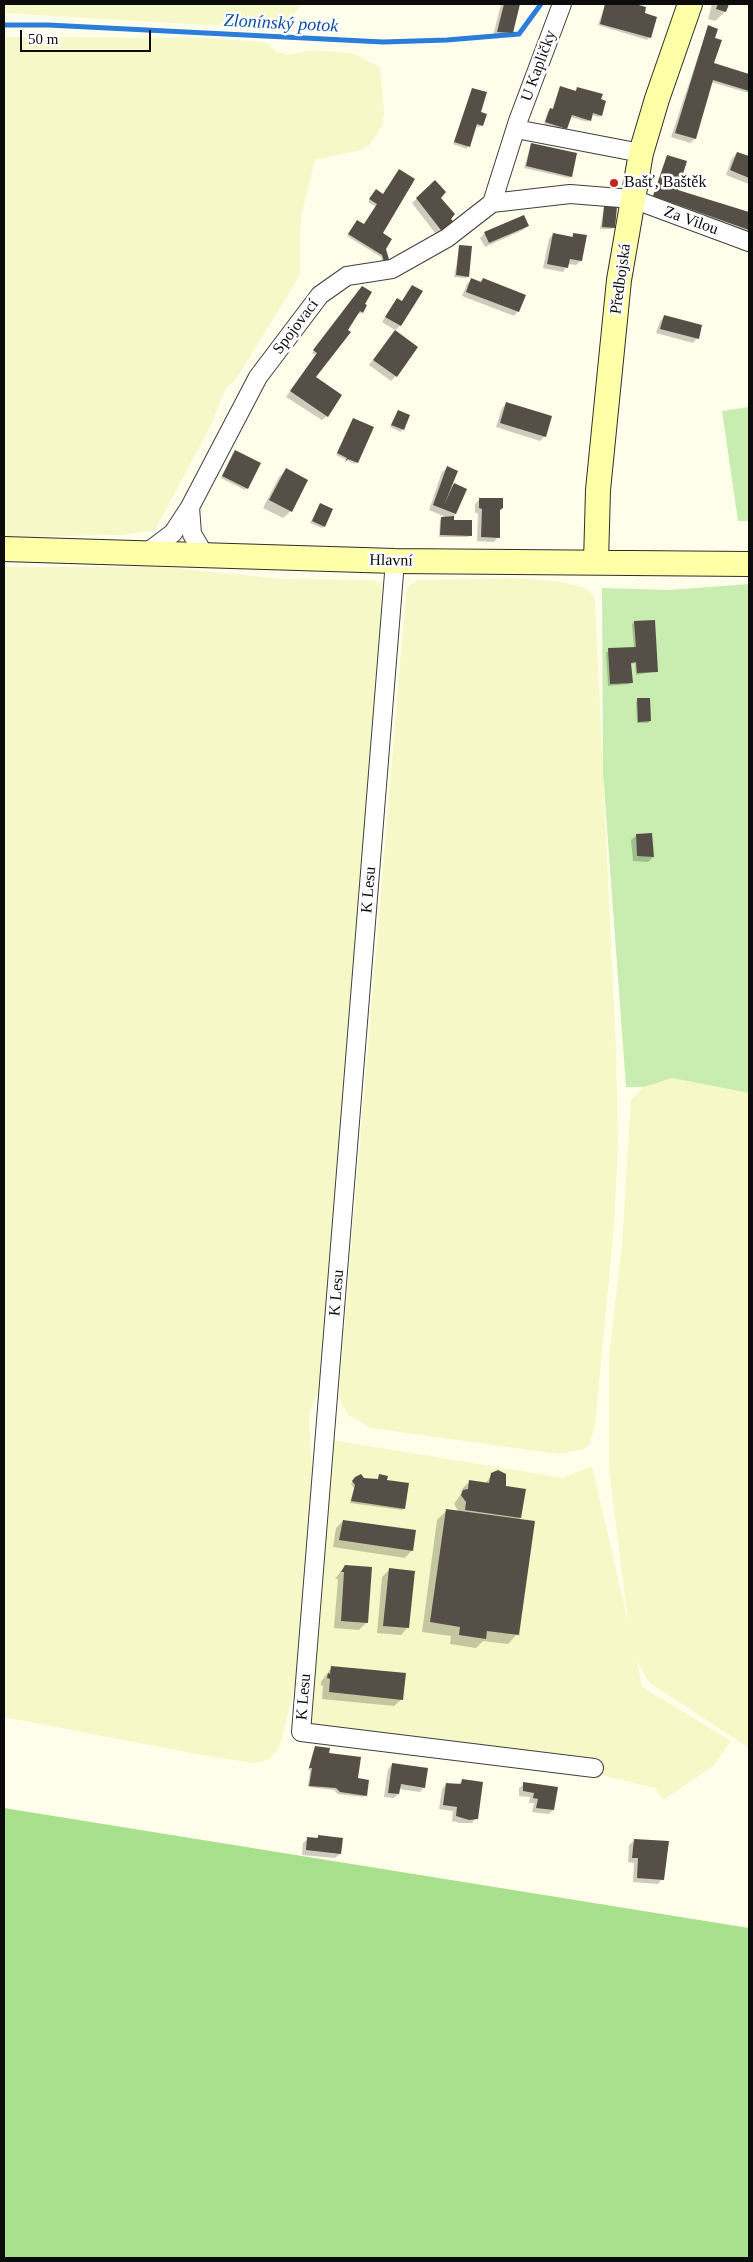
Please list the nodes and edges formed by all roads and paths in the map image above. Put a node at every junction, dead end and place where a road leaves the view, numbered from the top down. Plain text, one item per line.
1 (562, 4) edge
2 (690, 4) edge
3 (516, 129) junction
4 (641, 153) junction
5 (633, 199) junction
6 (492, 203) junction
7 (749, 242) edge
8 (190, 507) junction
9 (4, 549) edge
10 (145, 554) junction
11 (204, 554) junction
12 (396, 561) junction
13 (596, 562) junction
14 (749, 564) edge
15 (594, 1768) dead end

1 - 3 street, U Kapličky
2 - 4 street, Předbojská
3 - 4 street
3 - 6 street, U Kapličky
4 - 5 street, Předbojská
5 - 6 street
5 - 7 street, Za Vilou
5 - 13 street, Předbojská
6 - 8 street, Spojovací
8 - 10 street, Spojovací
8 - 11 street
9 - 10 street, Hlavní
10 - 11 street, Hlavní
11 - 12 street, Hlavní
12 - 13 street, Hlavní
12 - 15 street, K Lesu
13 - 14 street, Hlavní

